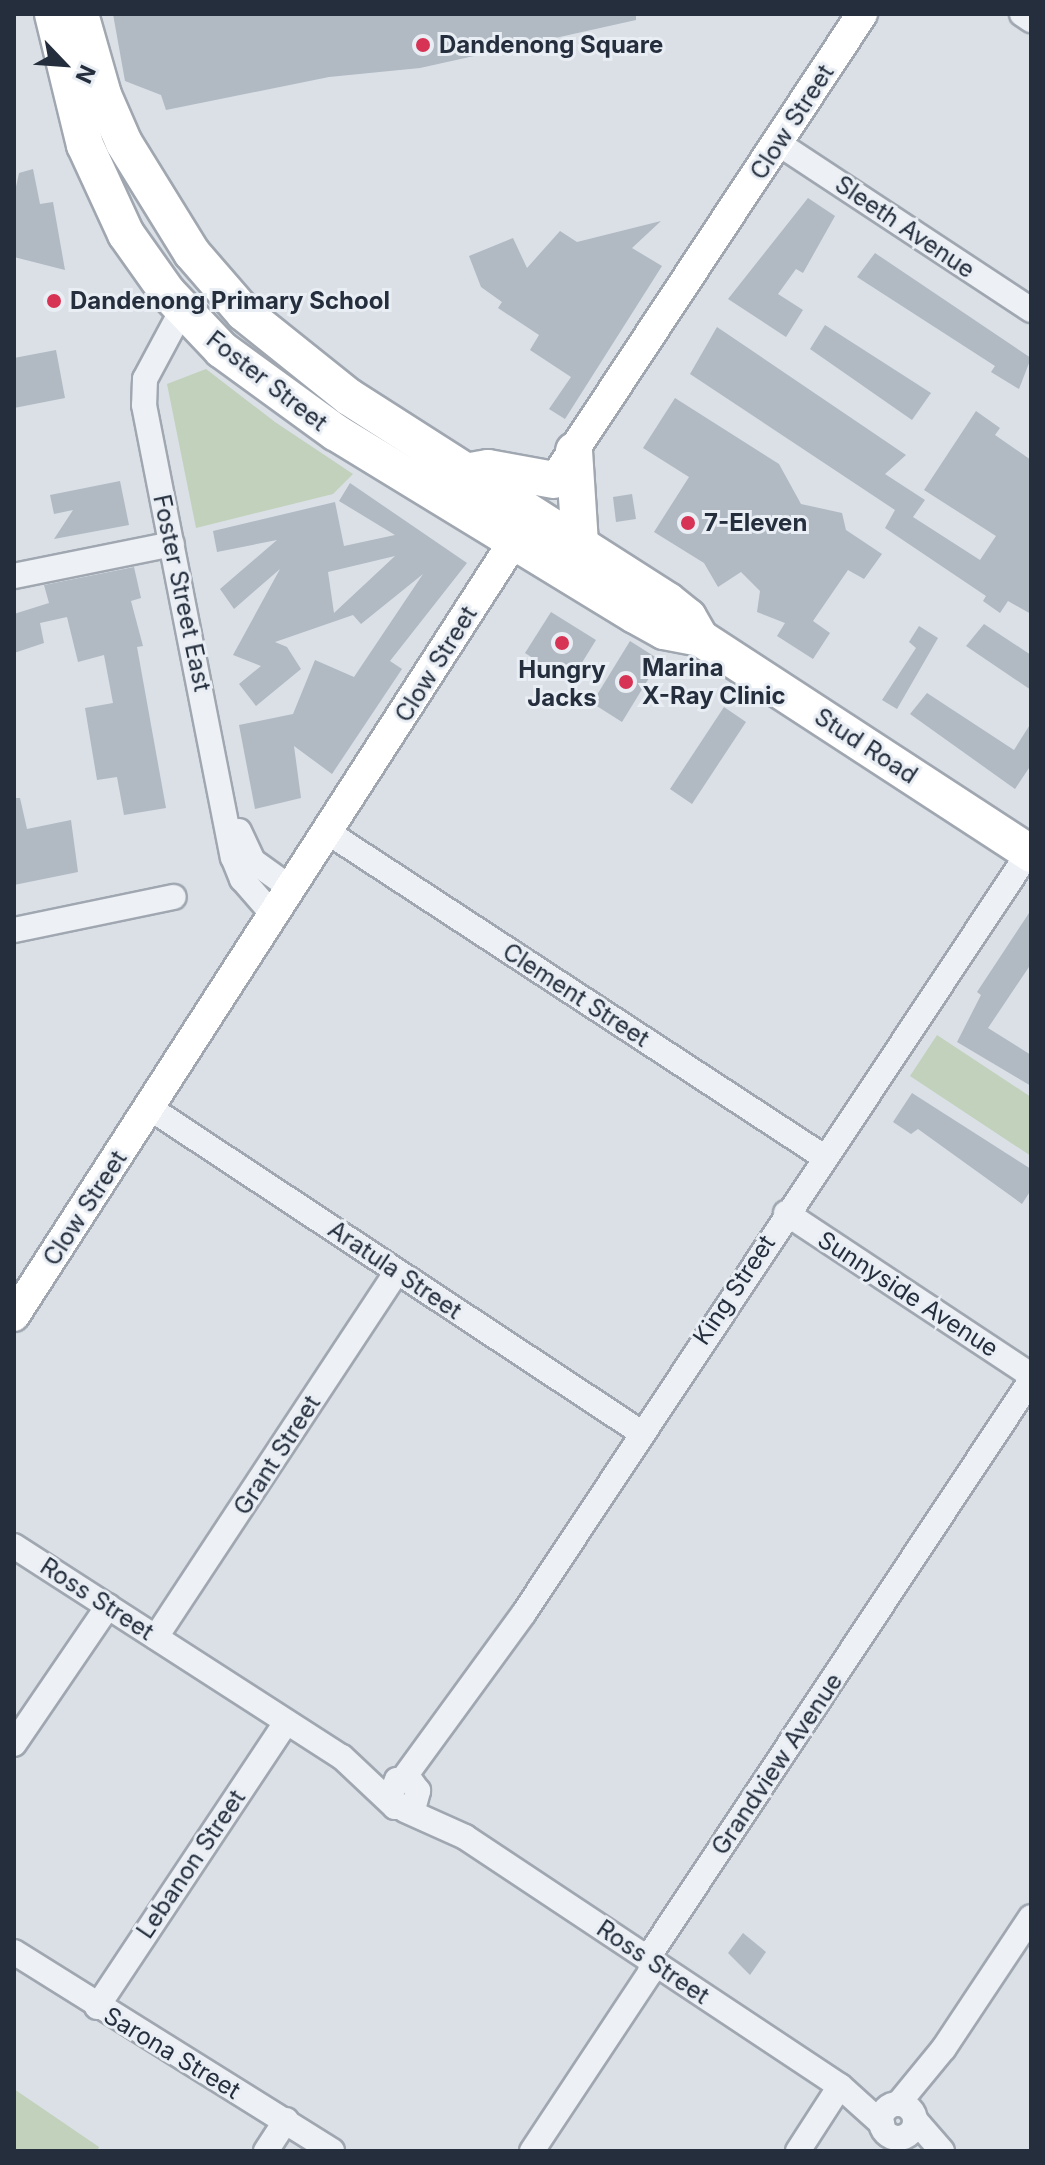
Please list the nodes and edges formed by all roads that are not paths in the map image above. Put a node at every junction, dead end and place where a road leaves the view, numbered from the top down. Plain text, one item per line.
1 (53, 14) edge
2 (80, 14) edge
3 (862, 14) edge
4 (1022, 14) edge
5 (1031, 20) edge
6 (778, 143) junction
7 (144, 176) junction
8 (108, 194) junction
9 (182, 310) junction
10 (1031, 310) edge
11 (574, 451) junction
12 (465, 472) junction
13 (554, 480) junction
14 (523, 527) junction
15 (172, 544) junction
16 (580, 545) junction
17 (14, 576) edge
18 (700, 638) junction
19 (224, 791) junction
20 (329, 833) junction
21 (1030, 852) edge
22 (292, 889) junction
23 (174, 897) dead end
24 (275, 917) junction
25 (14, 930) edge
26 (150, 1108) junction
27 (824, 1157) junction
28 (786, 1213) junction
29 (397, 1272) junction
30 (14, 1316) edge
31 (1031, 1377) edge
32 (640, 1432) junction
33 (14, 1546) edge
34 (108, 1606) junction
35 (156, 1637) junction
36 (286, 1722) junction
37 (14, 1744) edge
38 (406, 1792) junction
39 (1031, 1917) edge
40 (14, 1952) edge
41 (652, 1962) junction
42 (97, 2007) junction
43 (840, 2086) junction
44 (900, 2117) junction
45 (286, 2120) junction
46 (266, 2151) edge
47 (332, 2151) edge
48 (532, 2151) edge
49 (798, 2151) edge
50 (930, 2151) edge
51 (942, 2151) edge

1 - 8 highway, Foster Street
2 - 7 highway, Foster Street
3 - 6 main road, Clow Street
4 - 5 street
6 - 10 street, Sleeth Avenue
6 - 11 main road, Clow Street
7 - 8 highway
7 - 12 highway, Foster Street
8 - 9 highway, Foster Street
9 - 14 highway, Foster Street
9 - 15 street, Foster Street East
11 - 13 main road, Clow Street
11 - 16 highway
12 - 13 highway
12 - 14 highway, Foster Street
13 - 14 main road, Clow Street
14 - 16 highway, Stud Road
14 - 18 highway, Stud Road
14 - 20 main road, Clow Street
15 - 17 street
15 - 19 street, Foster Street East
16 - 18 highway, Stud Road
18 - 21 highway, Stud Road
19 - 22 street, Foster Street East
19 - 24 street, Foster Street East
20 - 22 main road, Clow Street
20 - 27 street, Clement Street
21 - 27 street, King Street
22 - 24 main road, Clow Street
23 - 25 street
24 - 26 main road, Clow Street
26 - 29 street, Aratula Street
26 - 30 main road, Clow Street
27 - 28 street, King Street
28 - 31 street, Sunnyside Avenue
28 - 32 street, King Street
29 - 32 street, Aratula Street
29 - 35 street, Grant Street
31 - 41 street, Grandview Avenue
32 - 38 street, King Street
33 - 34 street, Ross Street
34 - 35 street, Ross Street
34 - 37 street
35 - 36 street, Ross Street
36 - 38 street, Ross Street
36 - 42 street, Lebanon Street
38 - 41 street, Ross Street
39 - 44 street
40 - 42 street, Sarona Street
41 - 43 street, Ross Street
41 - 48 street, Grandview Avenue
42 - 45 street, Sarona Street
43 - 44 street, Ross Street
43 - 49 street
44 - 50 street, Ross Street
44 - 51 street
45 - 46 street
45 - 47 street, Sarona Street

